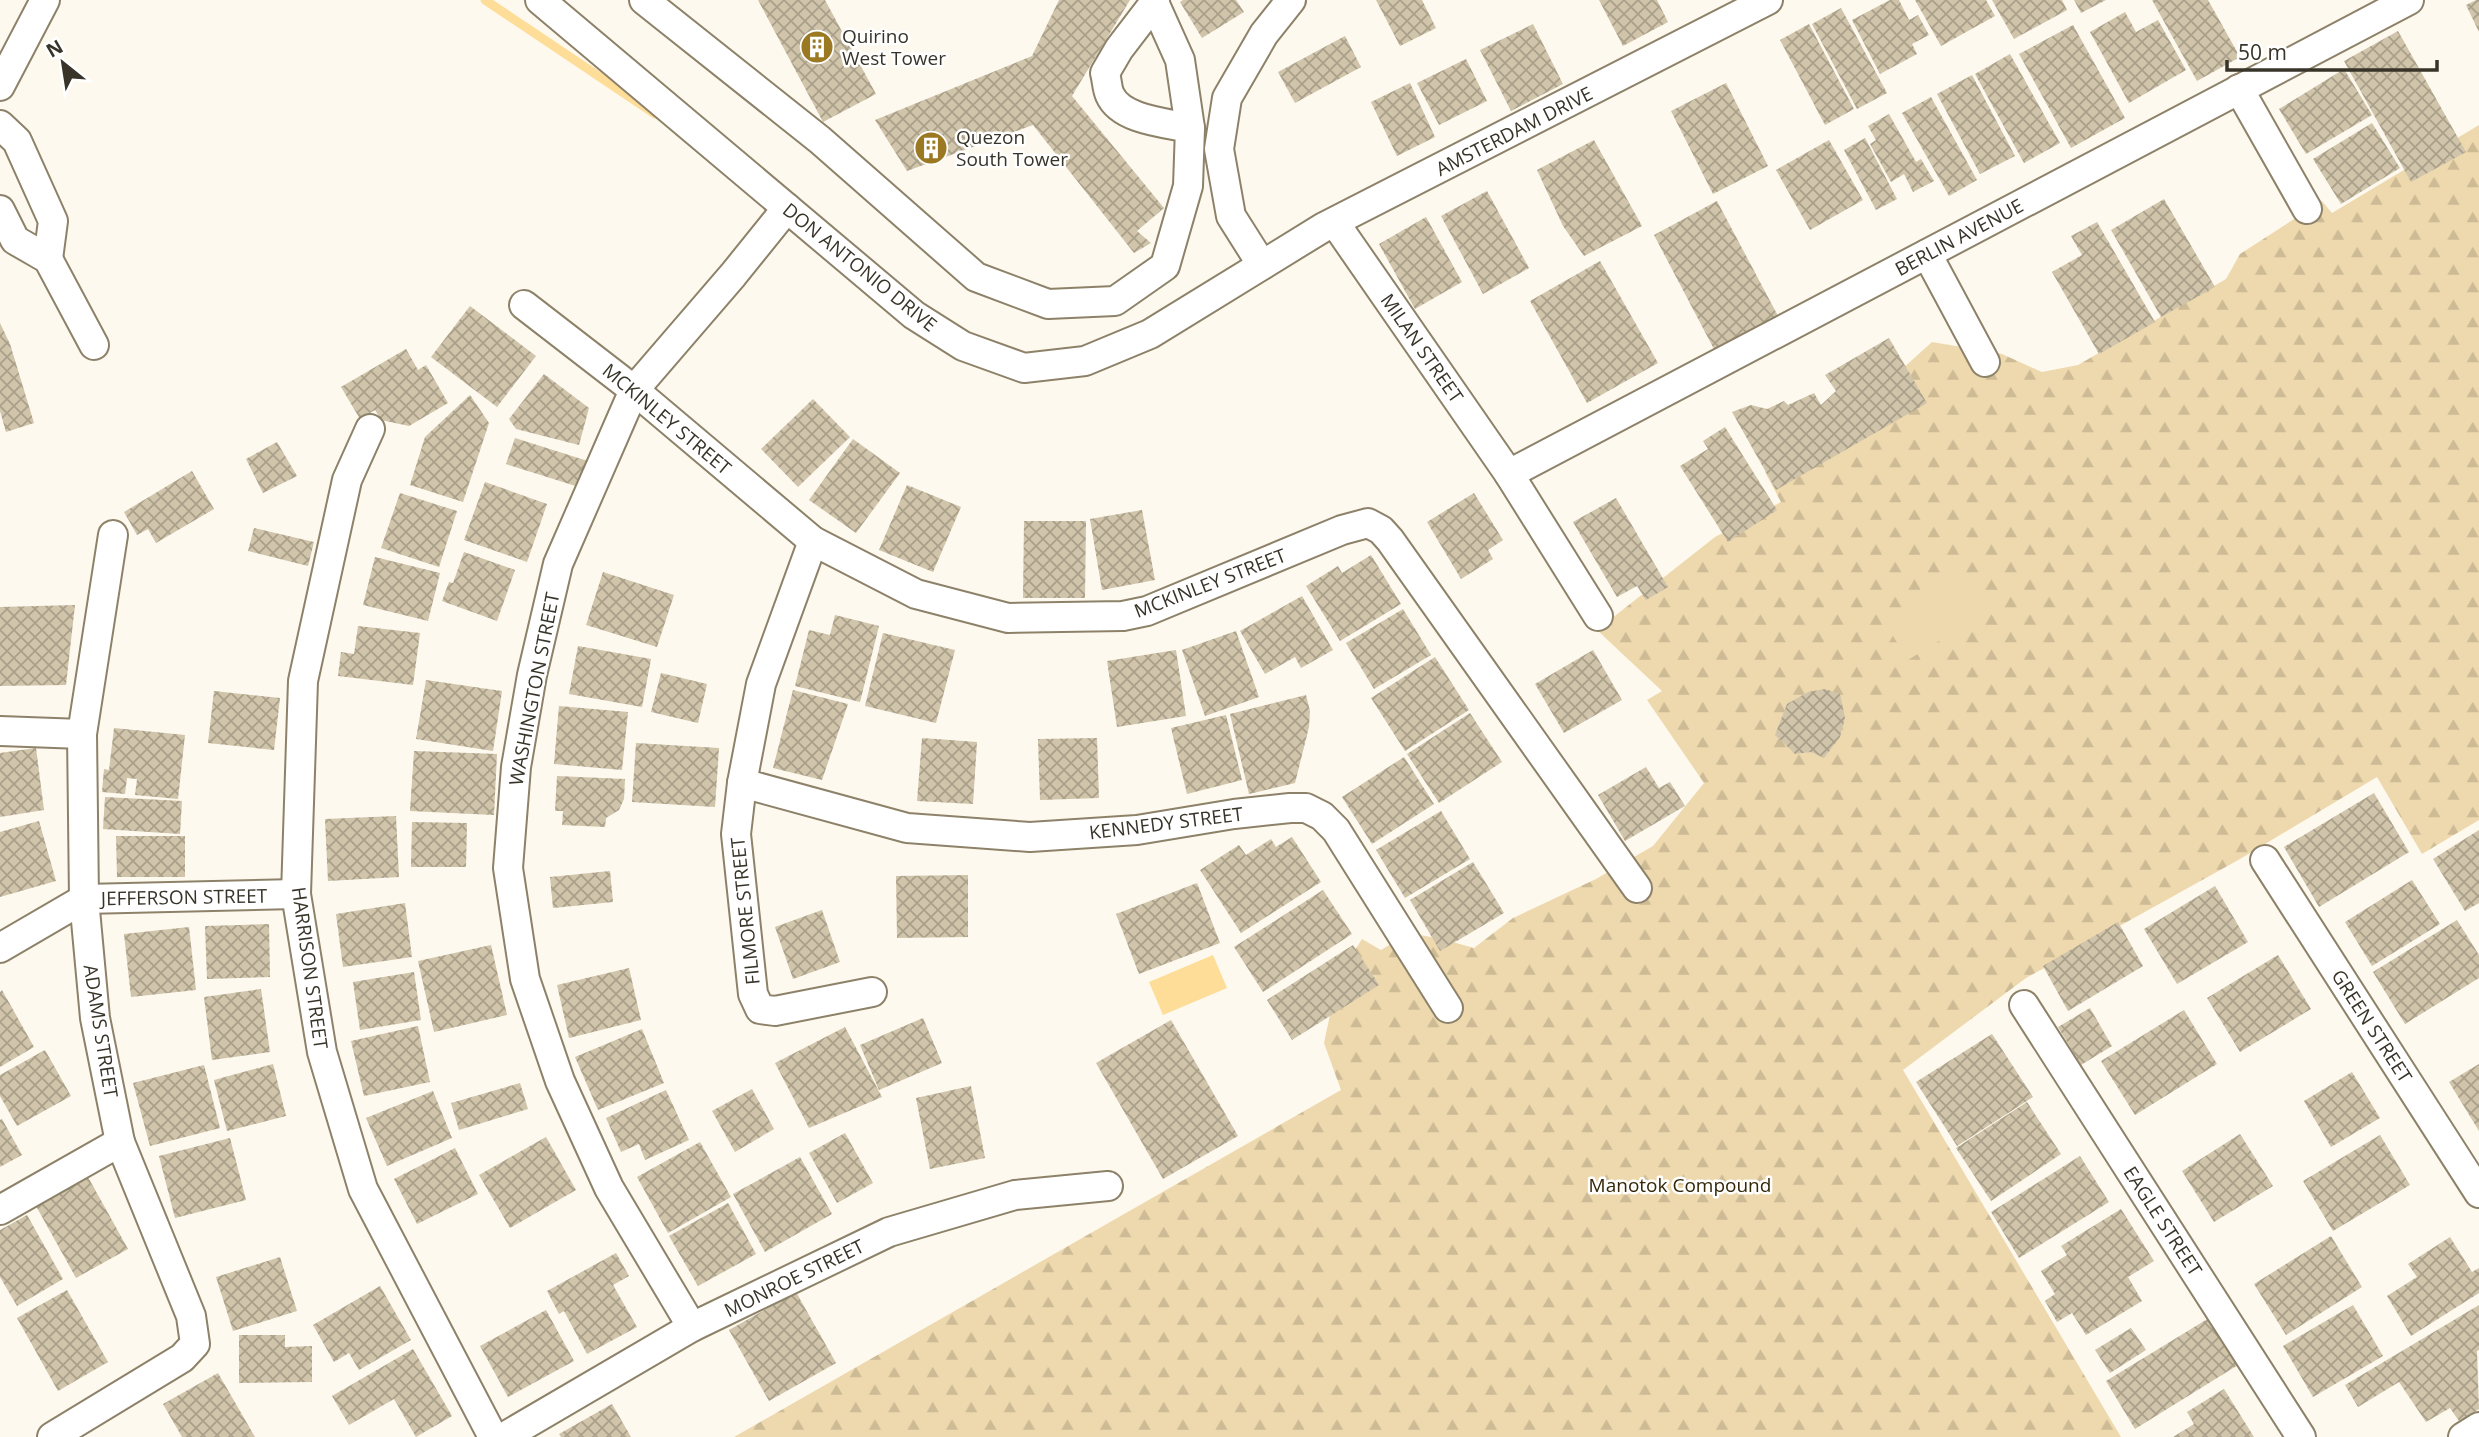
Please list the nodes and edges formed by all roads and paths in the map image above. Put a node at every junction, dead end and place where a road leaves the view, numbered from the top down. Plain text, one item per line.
1 (45, 0) edge
2 (540, 0) edge
3 (644, 0) edge
4 (1768, 0) edge
5 (2409, 0) edge
6 (1154, 1) edge
7 (1289, 1) edge
8 (0, 86) edge
9 (2239, 89) junction
10 (0, 125) edge
11 (1191, 128) junction
12 (787, 208) junction
13 (2307, 209) dead end
14 (0, 210) edge
15 (1335, 223) junction
16 (1927, 254) junction
17 (48, 259) junction
18 (1262, 265) junction
19 (524, 305) dead end
20 (94, 345) dead end
21 (1986, 362) dead end
22 (635, 390) junction
23 (370, 429) dead end
24 (1509, 474) junction
25 (113, 535) dead end
26 (813, 541) junction
27 (1598, 616) dead end
28 (0, 731) edge
29 (82, 734) junction
30 (742, 783) junction
31 (2264, 860) dead end
32 (1637, 888) dead end
33 (296, 894) junction
34 (84, 900) junction
35 (0, 948) edge
36 (872, 992) dead end
37 (2024, 1005) dead end
38 (1448, 1008) dead end
39 (120, 1142) junction
40 (1108, 1185) dead end
41 (2479, 1193) edge
42 (0, 1210) edge
43 (692, 1326) junction
44 (2479, 1427) edge
45 (52, 1437) edge
46 (493, 1437) edge
47 (504, 1437) edge
48 (2301, 1437) edge
49 (2463, 1437) edge

1 - 8 street
2 - 12 street, DON ANTONIO DRIVE
3 - 11 street
4 - 15 street, AMSTERDAM DRIVE
5 - 9 street, BERLIN AVENUE
6 - 11 street
6 - 11 street
7 - 18 street
9 - 13 street
9 - 16 street, BERLIN AVENUE
10 - 17 street
12 - 18 street, DON ANTONIO DRIVE
12 - 22 street, WASHINGTON STREET
14 - 17 street
15 - 18 street, AMSTERDAM DRIVE
15 - 24 street, MILAN STREET
16 - 21 street
16 - 24 street, BERLIN AVENUE
17 - 20 street
19 - 22 street, MCKINLEY STREET
22 - 26 street, MCKINLEY STREET
22 - 43 street, WASHINGTON STREET
23 - 33 street, HARRISON STREET
24 - 27 street, MILAN STREET
25 - 29 street, ADAMS STREET
26 - 30 street, FILMORE STREET
26 - 32 street, MCKINLEY STREET
28 - 29 street
29 - 34 street, ADAMS STREET
30 - 36 street, FILMORE STREET
30 - 38 street, KENNEDY STREET
31 - 41 street, GREEN STREET
33 - 34 street, JEFFERSON STREET
33 - 46 street, HARRISON STREET
34 - 35 street, JEFFERSON STREET
34 - 39 street, ADAMS STREET
37 - 48 street, EAGLE STREET
39 - 42 street
39 - 45 street, ADAMS STREET
40 - 43 street, MONROE STREET
43 - 47 street, MONROE STREET
44 - 49 street

